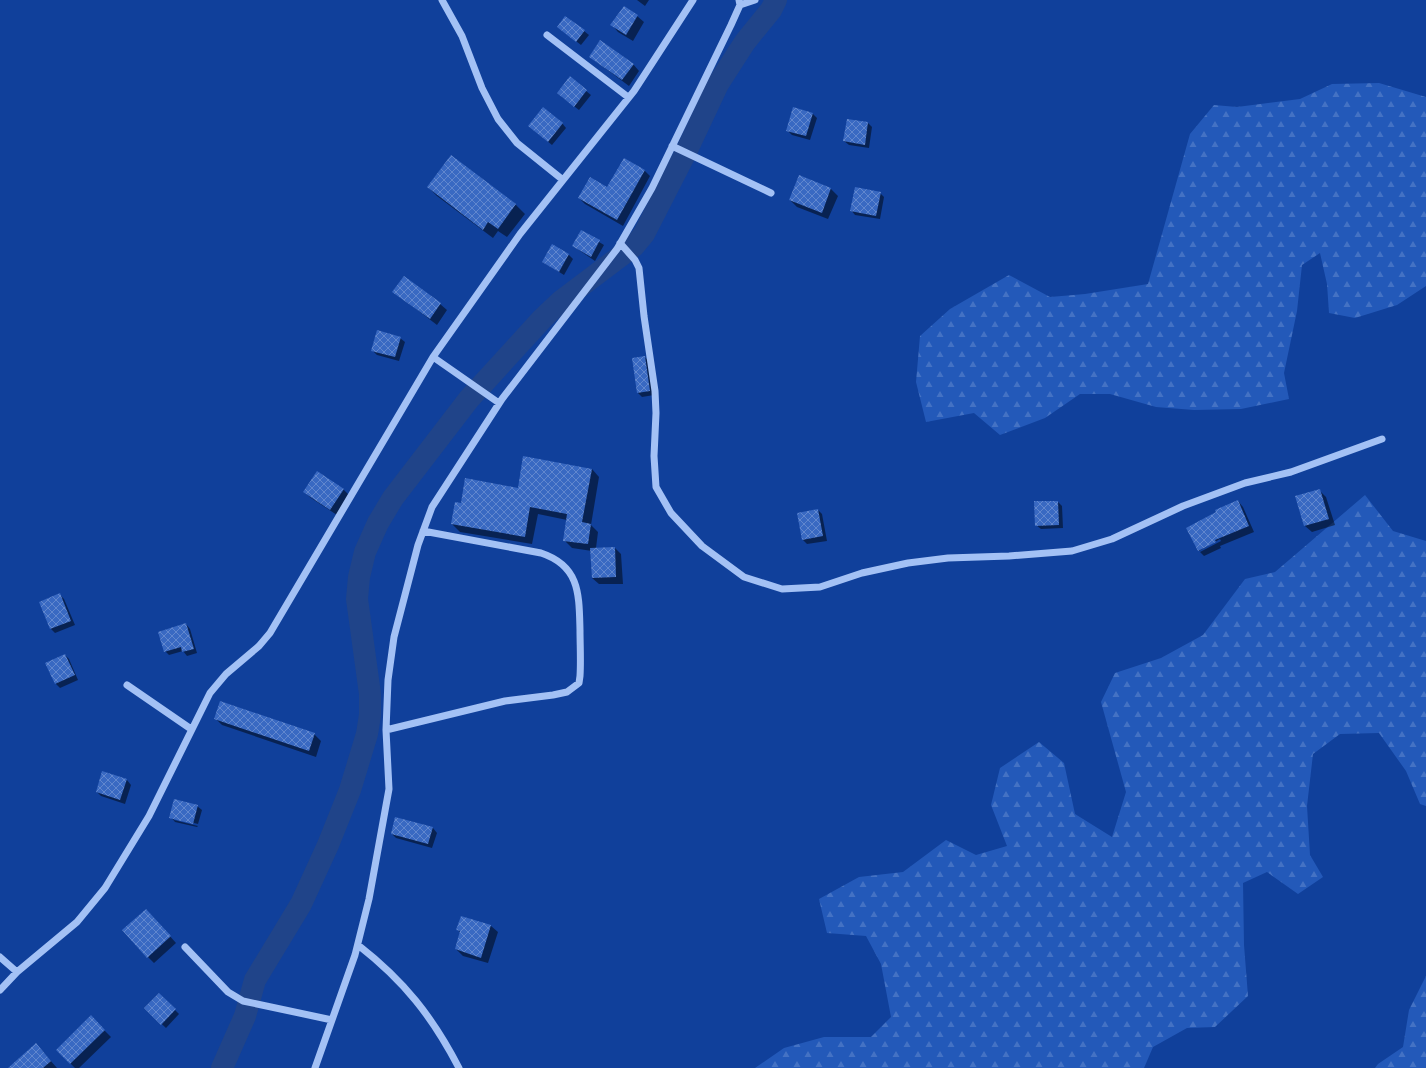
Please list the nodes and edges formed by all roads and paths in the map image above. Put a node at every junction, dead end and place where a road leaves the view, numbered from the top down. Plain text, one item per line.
1 (442, 0) edge
2 (693, 0) edge
3 (755, 0) edge
4 (739, 3) edge
5 (547, 35) dead end
6 (628, 97) junction
7 (672, 146) junction
8 (563, 180) junction
9 (771, 194) dead end
10 (620, 243) junction
11 (434, 357) junction
12 (499, 403) junction
13 (1382, 439) dead end
14 (423, 531) junction
15 (127, 685) dead end
16 (192, 729) junction
17 (386, 730) junction
18 (358, 946) junction
19 (185, 947) dead end
20 (0, 957) edge
21 (18, 972) junction
22 (0, 990) edge
23 (332, 1020) junction
24 (315, 1068) edge
25 (459, 1068) edge

1 - 8 street
2 - 6 street
3 - 4 street
4 - 7 street
5 - 6 street
6 - 8 street
7 - 9 street
7 - 10 street
8 - 11 street
10 - 12 street
10 - 13 street
11 - 12 street
11 - 16 street
12 - 14 street
14 - 17 street
14 - 17 street
15 - 16 street
16 - 21 street
17 - 18 street
18 - 23 street
18 - 25 street
19 - 23 street
20 - 21 street
21 - 22 street
23 - 24 street

